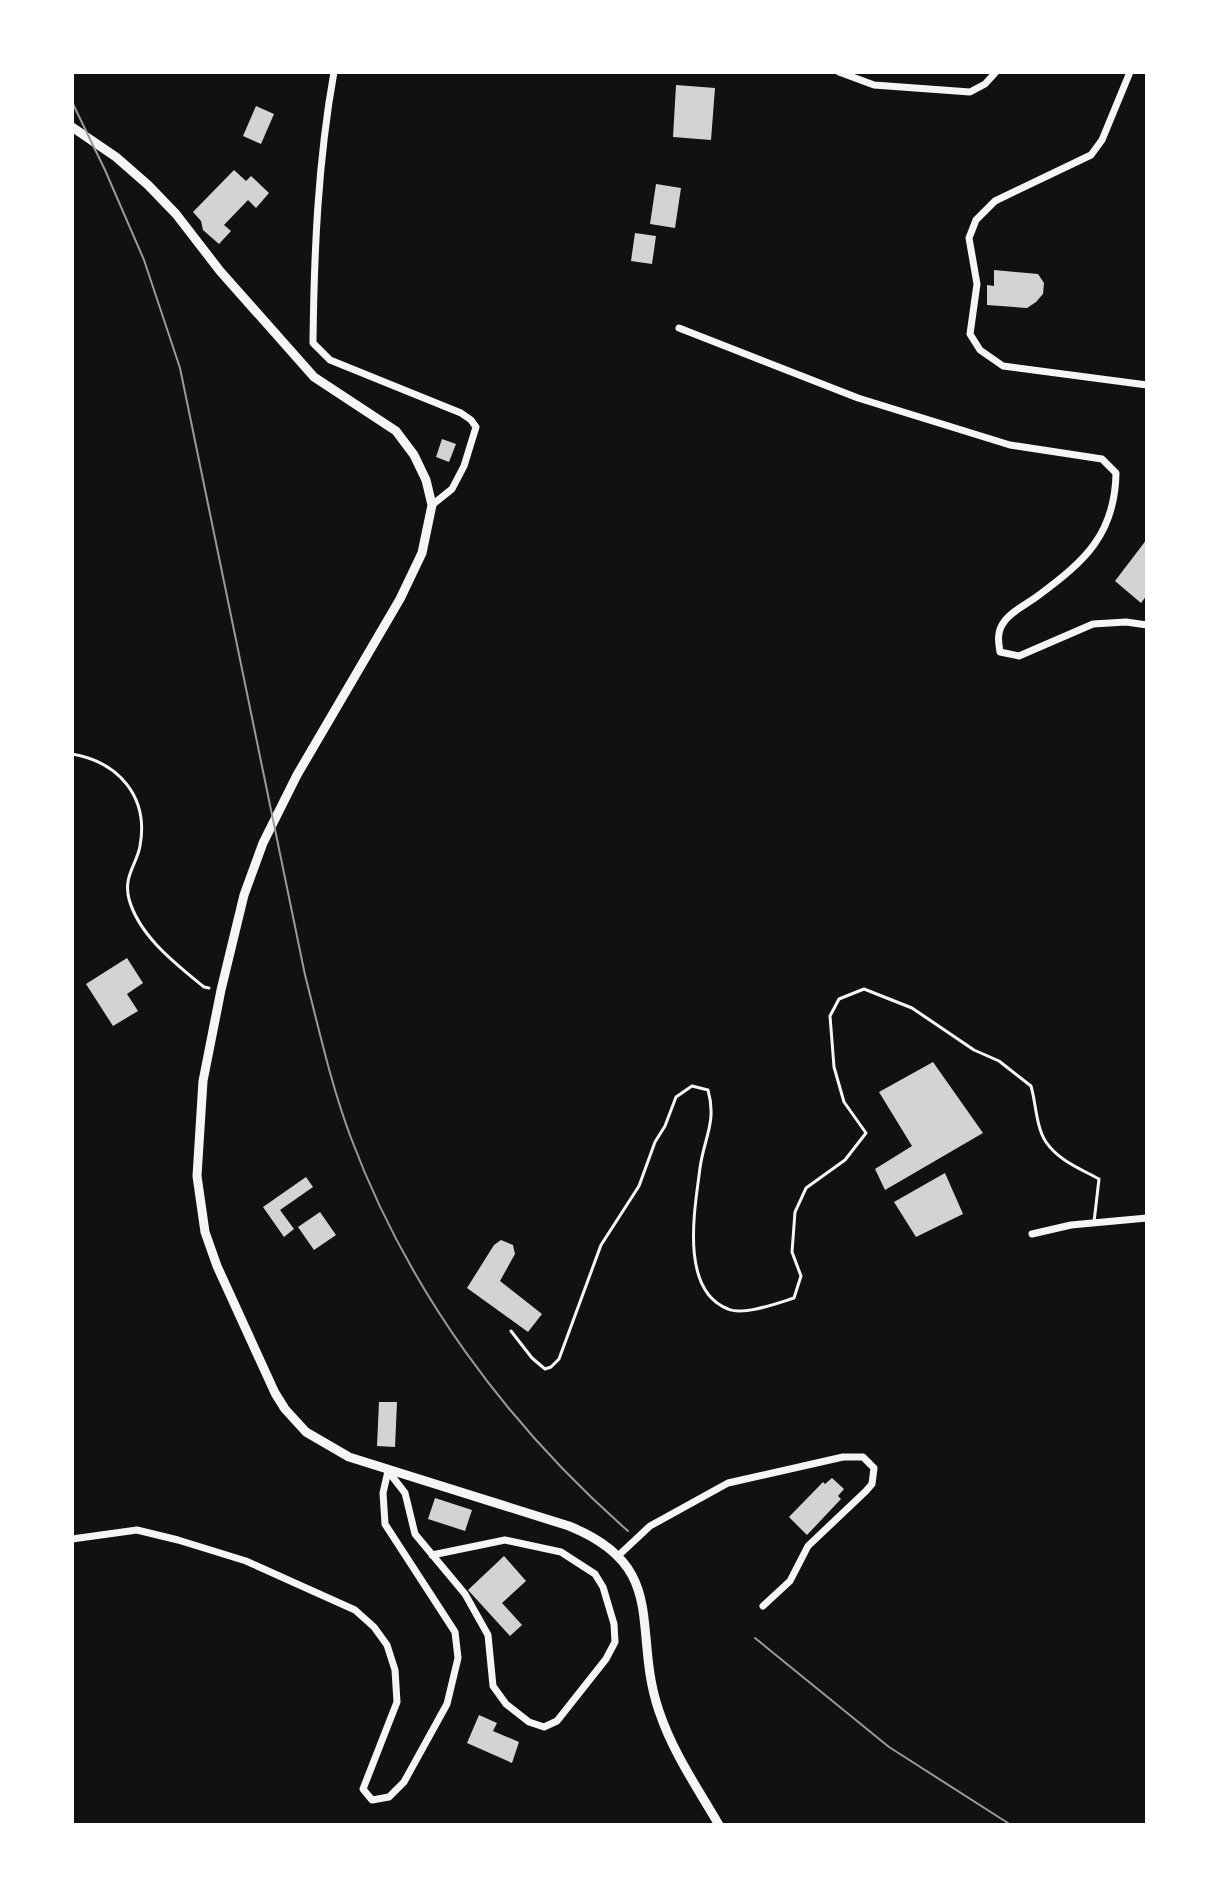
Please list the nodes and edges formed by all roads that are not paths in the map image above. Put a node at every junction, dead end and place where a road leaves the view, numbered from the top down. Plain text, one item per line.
1 (334, 72) edge
2 (839, 72) edge
3 (996, 72) edge
4 (1130, 72) edge
5 (72, 127) edge
6 (679, 328) dead end
7 (1147, 385) edge
8 (432, 505) junction
9 (1147, 625) edge
10 (1147, 1218) edge
11 (1094, 1223) junction
12 (1032, 1234) dead end
13 (511, 1331) dead end
14 (388, 1471) junction
15 (72, 1539) edge
16 (432, 1555) junction
17 (619, 1555) junction
18 (763, 1606) dead end
19 (719, 1825) edge

1 - 8 street
2 - 3 street
4 - 7 street
5 - 8 street
6 - 9 street
8 - 14 street
10 - 11 street
11 - 12 street
11 - 13 lane
14 - 15 street
14 - 16 street
14 - 17 street
16 - 16 street
17 - 18 street
17 - 19 street

